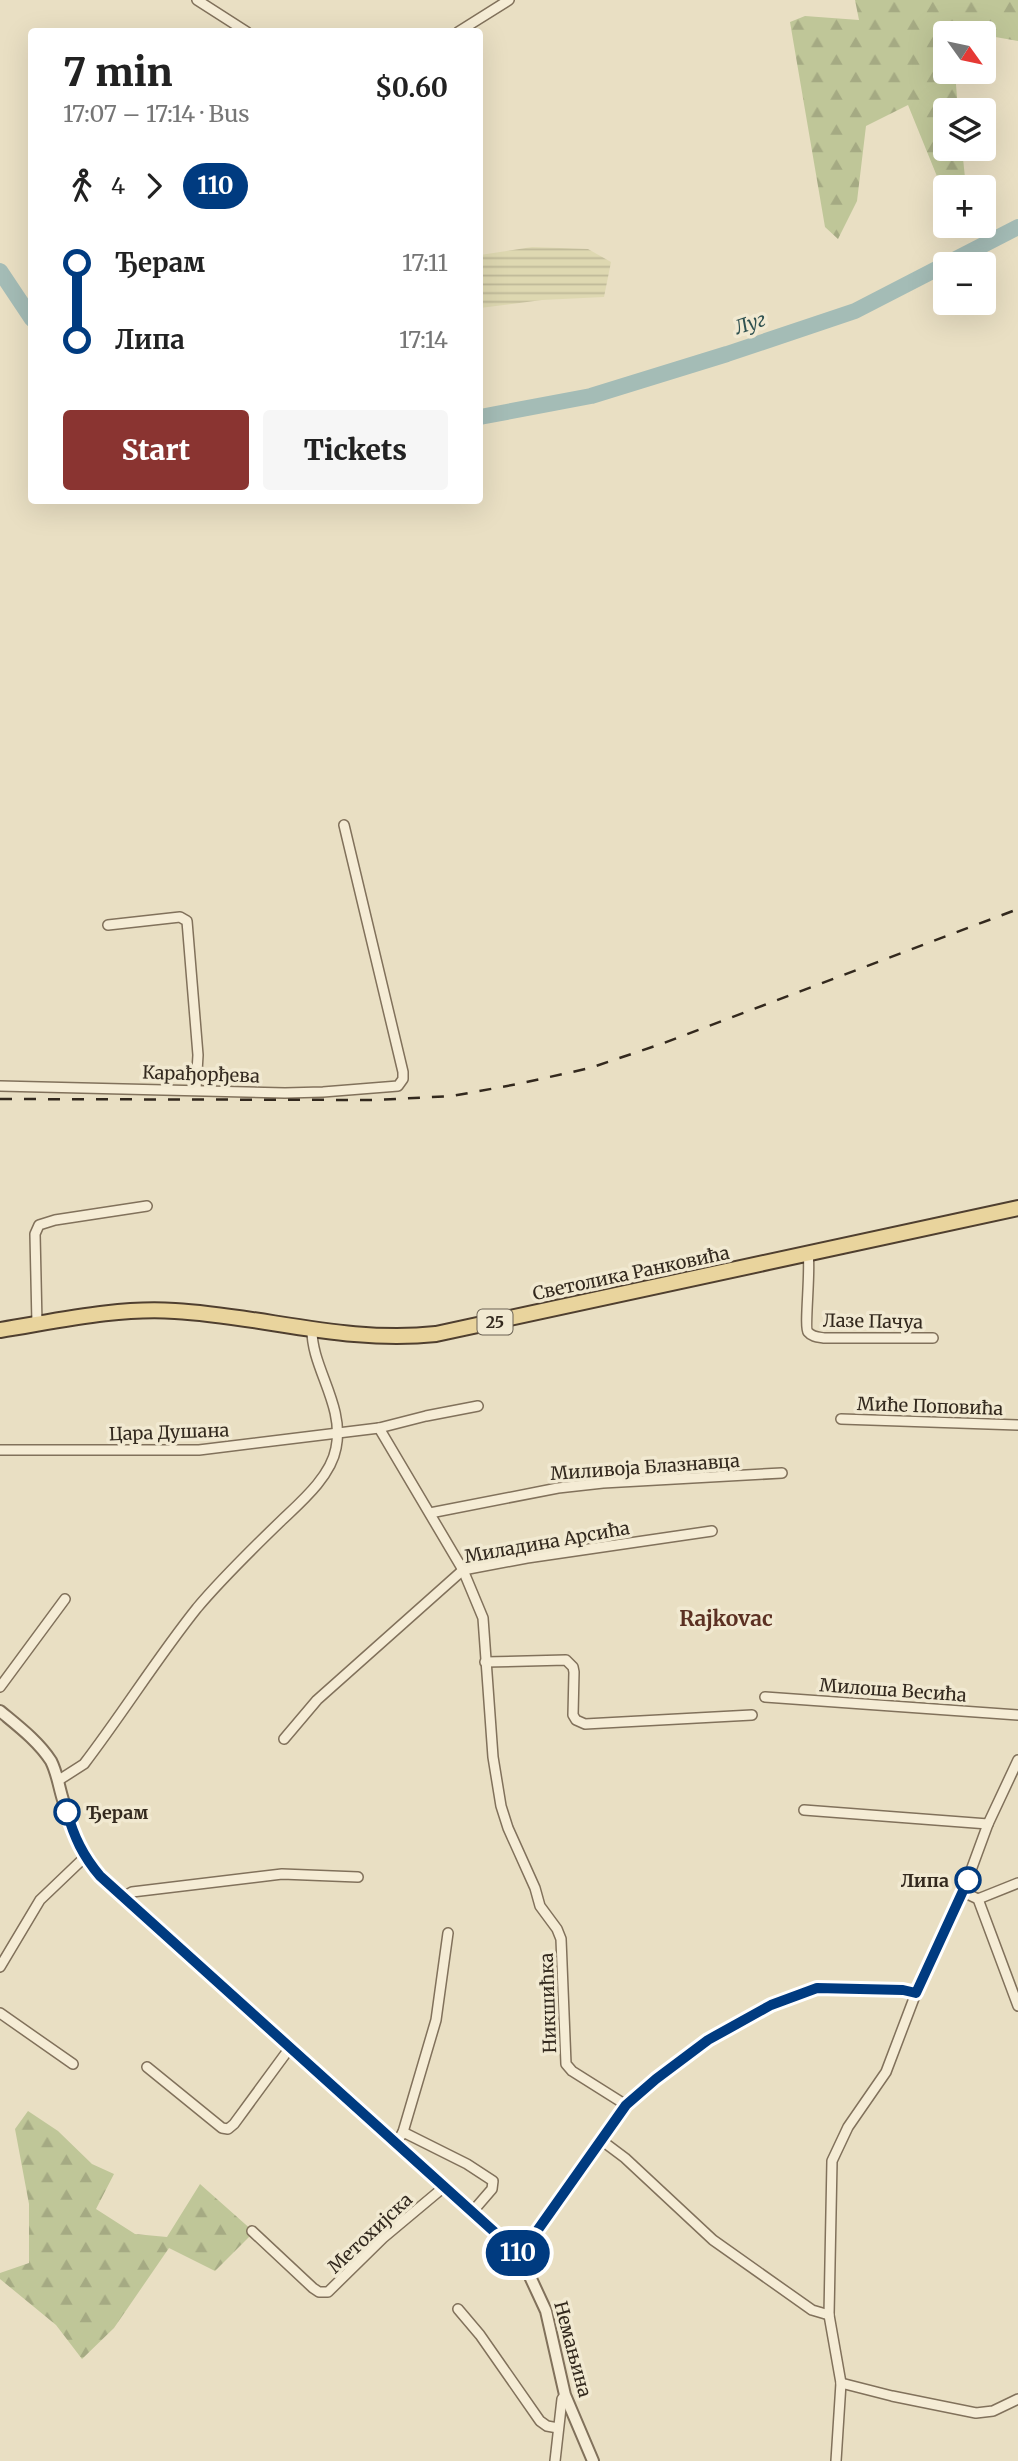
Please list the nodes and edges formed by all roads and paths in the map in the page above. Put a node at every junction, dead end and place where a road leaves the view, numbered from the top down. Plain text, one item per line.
1 (197, 0) edge
2 (509, 0) edge
3 (241, 28) edge
4 (464, 28) edge
5 (344, 825) dead end
6 (108, 925) dead end
7 (0, 1086) edge
8 (196, 1089) junction
9 (147, 1206) dead end
10 (1018, 1208) edge
11 (808, 1254) junction
12 (37, 1324) junction
13 (312, 1329) junction
14 (0, 1331) edge
15 (933, 1338) dead end
16 (478, 1406) dead end
17 (841, 1419) dead end
18 (1018, 1424) edge
19 (379, 1428) junction
20 (338, 1433) junction
21 (0, 1450) edge
22 (782, 1474) dead end
23 (430, 1513) junction
24 (712, 1531) dead end
25 (463, 1570) junction
26 (65, 1599) dead end
27 (485, 1662) junction
28 (0, 1687) edge
29 (765, 1697) dead end
30 (0, 1711) edge
31 (1018, 1715) edge
32 (752, 1716) dead end
33 (284, 1739) dead end
34 (1018, 1760) edge
35 (59, 1780) junction
36 (804, 1810) dead end
37 (988, 1824) junction
38 (85, 1857) junction
39 (358, 1877) dead end
40 (1018, 1883) edge
41 (963, 1892) junction
42 (122, 1897) junction
43 (978, 1899) junction
44 (448, 1933) dead end
45 (1, 1965) edge
46 (916, 1993) junction
47 (1018, 2006) edge
48 (0, 2013) edge
49 (289, 2049) junction
50 (73, 2064) dead end
51 (147, 2067) dead end
52 (626, 2105) junction
53 (403, 2132) junction
54 (601, 2140) junction
55 (396, 2144) junction
56 (444, 2187) junction
57 (473, 2211) junction
58 (252, 2231) dead end
59 (520, 2255) junction
60 (458, 2309) dead end
61 (829, 2315) junction
62 (841, 2382) junction
63 (565, 2395) junction
64 (1018, 2399) edge
65 (558, 2428) junction
66 (836, 2458) edge
67 (555, 2461) edge
68 (593, 2461) edge
69 (847, 2461) edge

1 - 3 street
2 - 4 street
5 - 8 street, Карађорђева
6 - 8 street
7 - 8 street, Карађорђева
9 - 12 street
10 - 11 main road, Светолика Ранковића / 25
11 - 13 main road, Светолика Ранковића / 25
11 - 15 street, Лазе Пачуа
12 - 13 main road, Светолика Ранковића / 25
12 - 14 main road, Светолика Ранковића / 25
13 - 20 street
16 - 19 street, Цара Душана
17 - 18 street, Миће Поповића
19 - 20 street, Цара Душана
19 - 23 street
20 - 21 street, Цара Душана
20 - 35 street
22 - 23 street, Миливоја Блазнавца
23 - 25 street
24 - 25 street, Миладина Арсића
25 - 27 street
25 - 33 street, Миладина Арсића
26 - 28 street
27 - 32 street
27 - 52 street, Никшићка
29 - 31 street, Милоша Весића
30 - 35 street, Немањина
34 - 37 street
35 - 38 street, Немањина
36 - 37 street
37 - 41 street
38 - 42 street, Немањина
38 - 45 street
39 - 42 street
40 - 43 street
41 - 43 street
41 - 46 street
42 - 49 street, Немањина
43 - 47 street
44 - 53 street
46 - 52 street
46 - 61 street
48 - 50 street
49 - 51 street
49 - 55 street, Немањина
52 - 54 street
53 - 55 street
53 - 57 street
54 - 59 street
54 - 61 street
55 - 56 street, Немањина
56 - 57 street, Немањина
56 - 58 street, Метохијска
57 - 59 street, Немањина
59 - 63 street, Немањина
60 - 65 street
61 - 62 street
62 - 64 street
62 - 66 street
63 - 65 street
63 - 68 street, Немањина
65 - 67 street
66 - 69 street

